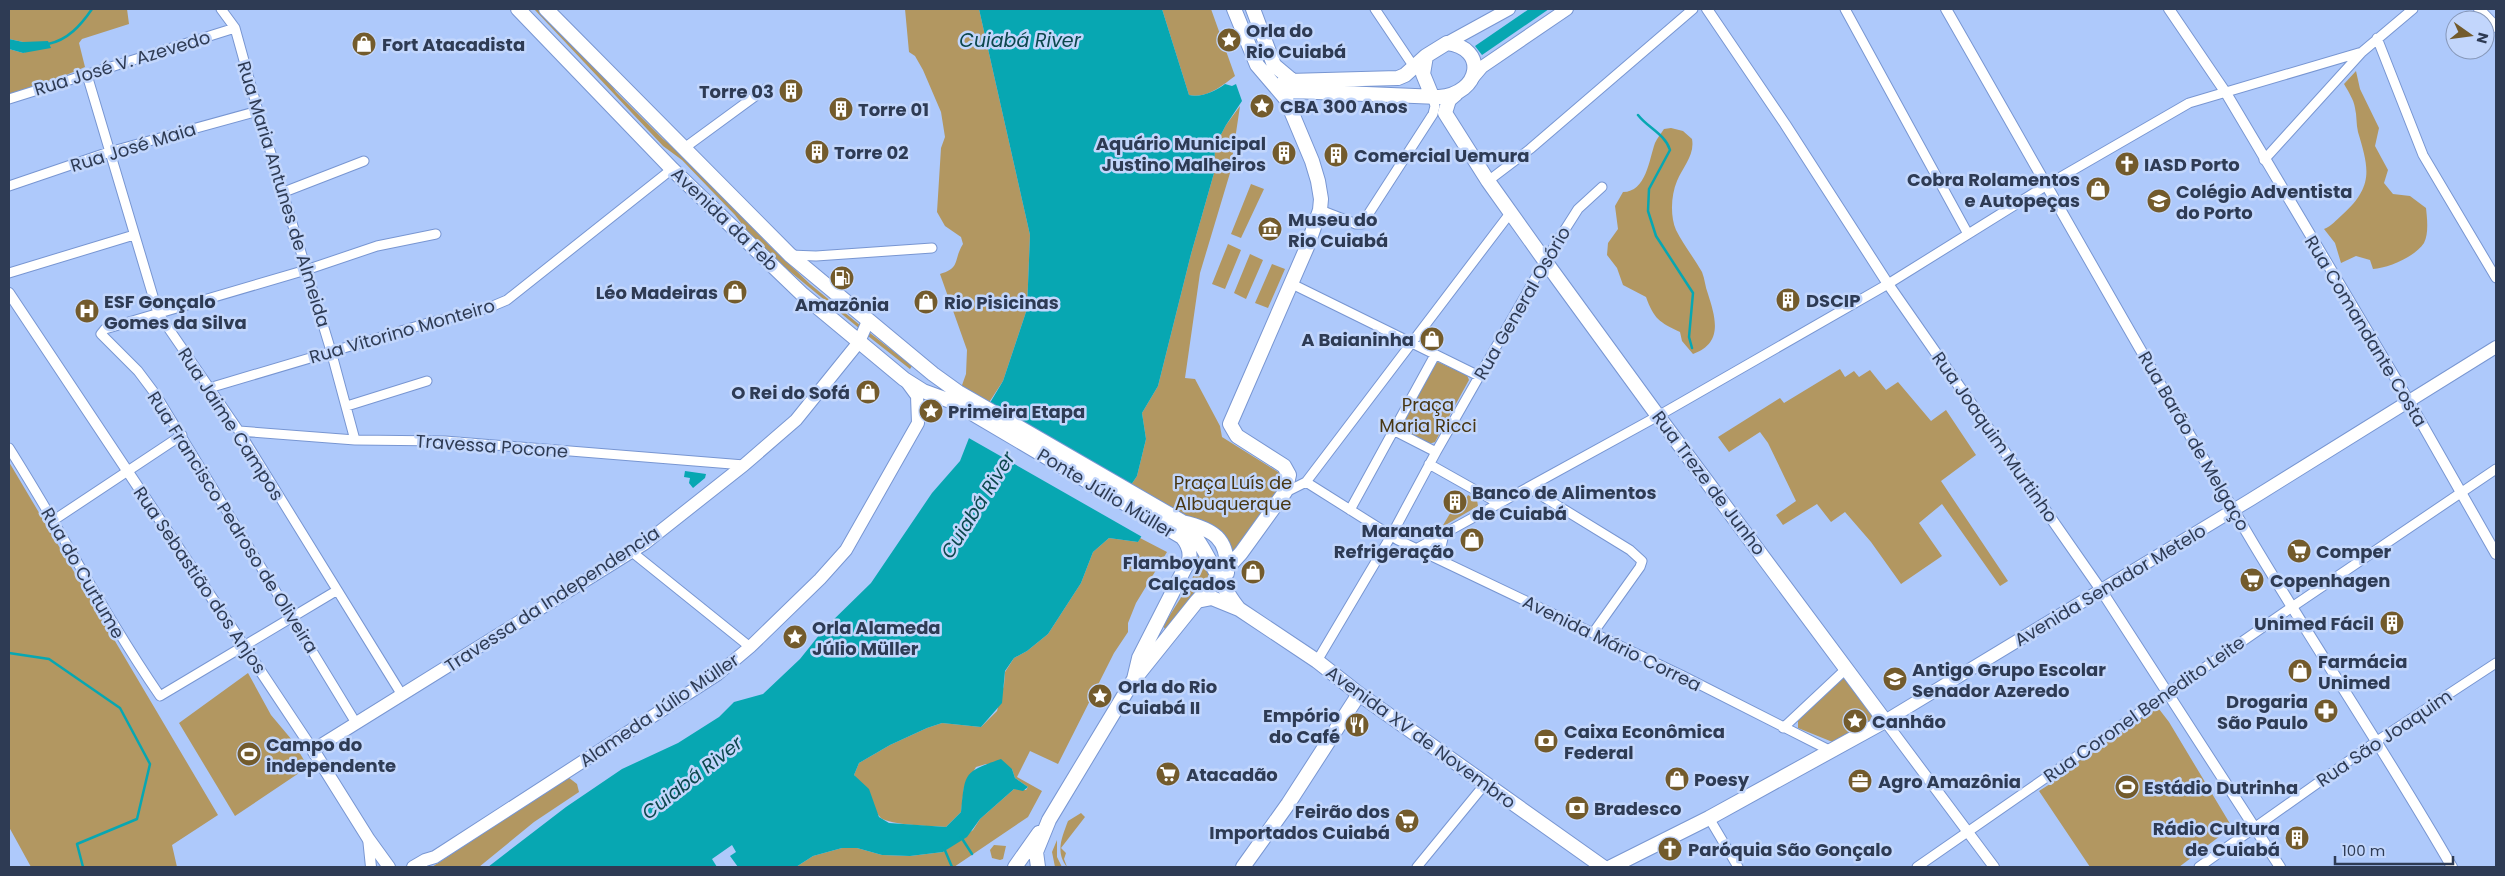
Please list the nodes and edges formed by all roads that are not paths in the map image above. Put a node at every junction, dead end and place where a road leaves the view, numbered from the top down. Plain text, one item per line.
1 (221, 9) edge
2 (518, 9) edge
3 (546, 9) edge
4 (1234, 9) edge
5 (1253, 9) edge
6 (1375, 9) edge
7 (1509, 9) edge
8 (1567, 9) edge
9 (1693, 9) edge
10 (1707, 9) edge
11 (1846, 9) edge
12 (1946, 9) edge
13 (2169, 9) edge
14 (2412, 9) edge
15 (2479, 9) edge
16 (2496, 27) edge
17 (235, 28) junction
18 (2377, 38) junction
19 (1447, 43) junction
20 (2362, 52) junction
21 (1426, 56) junction
22 (1271, 58) junction
23 (1414, 67) junction
24 (1261, 71) junction
25 (87, 75) junction
26 (1471, 80) junction
27 (1293, 81) junction
28 (765, 89) dead end
29 (1280, 90) junction
30 (2226, 93) junction
31 (1456, 94) junction
32 (1432, 96) junction
33 (9, 99) edge
34 (258, 110) junction
35 (684, 149) junction
36 (109, 152) junction
37 (2264, 160) junction
38 (364, 161) dead end
39 (672, 169) junction
40 (1488, 181) junction
41 (2048, 185) junction
42 (9, 186) edge
43 (1602, 187) dead end
44 (284, 192) junction
45 (1320, 210) junction
46 (1511, 212) junction
47 (436, 234) dead end
48 (1968, 234) junction
49 (134, 235) junction
50 (932, 248) dead end
51 (790, 255) junction
52 (816, 256) junction
53 (1545, 260) junction
54 (306, 270) junction
55 (9, 273) edge
56 (811, 273) junction
57 (2496, 278) edge
58 (1290, 283) junction
59 (1888, 284) junction
60 (9, 293) edge
61 (12, 304) edge
62 (158, 313) junction
63 (868, 321) junction
64 (859, 342) junction
65 (1410, 342) junction
66 (2496, 347) edge
67 (331, 350) junction
68 (1435, 355) junction
69 (1479, 376) junction
70 (904, 379) junction
71 (427, 381) dead end
72 (209, 388) junction
73 (956, 397) junction
74 (2409, 401) junction
75 (347, 406) junction
76 (1658, 416) junction
77 (1393, 430) junction
78 (239, 431) junction
79 (182, 435) junction
80 (355, 440) junction
81 (9, 448) edge
82 (1436, 452) junction
83 (1429, 464) junction
84 (744, 465) junction
85 (2496, 469) edge
86 (128, 471) junction
87 (1306, 482) junction
88 (1529, 488) junction
89 (1285, 492) junction
90 (2461, 494) junction
91 (1500, 504) junction
92 (1350, 510) junction
93 (2233, 510) junction
94 (54, 520) junction
95 (1181, 521) junction
96 (1444, 534) junction
97 (1391, 536) junction
98 (1416, 549) junction
99 (1203, 550) junction
100 (632, 552) junction
101 (2496, 554) edge
102 (1445, 562) junction
103 (1226, 567) junction
104 (2101, 590) junction
105 (336, 591) junction
106 (1197, 601) junction
107 (2292, 607) junction
108 (1239, 609) junction
109 (292, 617) junction
110 (1593, 633) junction
111 (244, 646) junction
112 (750, 647) junction
113 (1316, 661) junction
114 (2496, 663) edge
115 (1847, 668) junction
116 (1134, 679) junction
117 (2168, 692) junction
118 (1358, 694) junction
119 (402, 695) junction
120 (1885, 721) junction
121 (356, 723) junction
122 (1783, 728) junction
123 (2377, 741) junction
124 (313, 750) junction
125 (1831, 752) junction
126 (1485, 784) junction
127 (1709, 818) junction
128 (1047, 825) junction
129 (2254, 828) junction
130 (1967, 832) junction
131 (368, 838) junction
132 (1576, 849) junction
133 (1018, 865) edge
134 (371, 867) edge
135 (389, 867) edge
136 (413, 867) edge
137 (1038, 867) edge
138 (1243, 867) edge
139 (1417, 867) edge
140 (1582, 867) edge
141 (1602, 867) edge
142 (1611, 867) edge
143 (1738, 867) edge
144 (1917, 867) edge
145 (1994, 867) edge
146 (2199, 867) edge
147 (2280, 867) edge
148 (2452, 867) edge

1 - 17 street, Rua Maria Antunes de Almeida
2 - 39 main road, Avenida da Feb
3 - 35 main road, Avenida da Feb
4 - 24 main road
5 - 22 main road
6 - 23 street
7 - 19 main road
8 - 26 main road
9 - 40 street
10 - 59 street, Rua Joaquim Murtinho
11 - 48 street
12 - 41 street, Rua Barão de Melgaço
13 - 30 street, Rua Comandante Costa
14 - 18 street
15 - 16 street
17 - 25 street, Rua José V. Azevedo
17 - 34 street, Rua Maria Antunes de Almeida
18 - 20 street
18 - 57 street
19 - 21 main road
19 - 26 main road
20 - 30 street
20 - 37 street
21 - 23 main road
21 - 32 main road
22 - 24 main road
22 - 27 main road
23 - 27 main road
24 - 29 main road
25 - 33 street, Rua José V. Azevedo
25 - 36 street, Rua Jaime Campos
26 - 31 main road
27 - 29 main road
28 - 35 street
29 - 32 main road
29 - 45 main road
30 - 37 street, Rua Comandante Costa
30 - 41 street
31 - 32 main road
31 - 40 main road, Rua Treze de Junho
32 - 45 street
34 - 36 street, Rua José Maia
34 - 44 street, Rua Maria Antunes de Almeida
35 - 51 main road, Avenida da Feb
36 - 42 street, Rua José Maia
36 - 49 street, Rua Jaime Campos
37 - 74 street, Rua Comandante Costa
38 - 44 street
39 - 64 main road, Avenida da Feb
39 - 67 street, Rua Vitorino Monteiro
40 - 46 main road, Rua Treze de Junho
41 - 48 street
41 - 93 street, Rua Barão de Melgaço
43 - 53 street, Rua General Osório
44 - 54 street, Rua Maria Antunes de Almeida
45 - 58 main road
46 - 53 main road, Rua Treze de Junho
46 - 65 street
47 - 54 street
48 - 59 street
49 - 55 street
49 - 62 street, Rua Jaime Campos
50 - 52 street
51 - 52 street
51 - 56 main road, Avenida da Feb
52 - 56 street
53 - 69 street, Rua General Osório
53 - 76 main road, Rua Treze de Junho
54 - 62 street
54 - 67 street, Rua Maria Antunes de Almeida
56 - 63 main road, Avenida da Feb
58 - 65 street
58 - 89 main road
59 - 76 street
59 - 104 street, Rua Joaquim Murtinho
60 - 61 street, Rua Sebastião dos Anjos
61 - 86 street, Rua Sebastião dos Anjos
62 - 72 street, Rua Jaime Campos
62 - 79 street, Rua Francisco Pedroso de Oliveira
63 - 64 main road, Travessa da Independencia
63 - 73 main road, Avenida da Feb
64 - 70 main road, Avenida da Feb
64 - 84 main road, Travessa da Independencia
65 - 68 street
65 - 87 street
66 - 74 main road, Avenida Senador Metelo
67 - 72 street, Rua Vitorino Monteiro
67 - 75 street, Rua Maria Antunes de Almeida
68 - 69 street
68 - 77 street
69 - 82 street, Rua General Osório
70 - 73 main road, Avenida da Feb
70 - 112 main road, Alameda Júlio Müller
71 - 75 street
72 - 78 street, Rua Jaime Campos
73 - 95 main road, Ponte Júlio Müller
73 - 116 main road, Ponte Júlio Müller
74 - 90 street, Rua Comandante Costa
74 - 93 main road, Avenida Senador Metelo
75 - 80 street, Rua Maria Antunes de Almeida
76 - 88 street
76 - 115 main road, Rua Treze de Junho
77 - 82 street
77 - 92 street
78 - 80 street, Travessa Pocone
78 - 105 street, Rua Jaime Campos
79 - 86 street
79 - 109 street, Rua Francisco Pedroso de Oliveira
80 - 84 street, Travessa Pocone
81 - 94 street, Rua do Curtume
82 - 83 street, Rua General Osório
83 - 91 street
83 - 97 street, Rua General Osório
84 - 100 main road, Travessa da Independencia
85 - 90 street, Rua Coronel Benedito Leite
86 - 94 street
86 - 111 street, Rua Sebastião dos Anjos
87 - 89 street
87 - 92 street, Avenida Mário Correa
88 - 91 street
88 - 110 street
89 - 103 main road
90 - 101 street, Rua Comandante Costa
90 - 107 street, Rua Coronel Benedito Leite
91 - 96 street
92 - 97 street, Avenida Mário Correa
93 - 104 main road, Avenida Senador Metelo
93 - 107 street, Rua Barão de Melgaço
94 - 111 street, Rua do Curtume
95 - 99 main road
95 - 103 main road
96 - 98 street
96 - 102 street
97 - 98 street, Avenida Mário Correa
97 - 113 street, Rua General Osório
98 - 102 street, Avenida Mário Correa
99 - 103 main road
99 - 103 main road
100 - 112 street
100 - 119 main road, Travessa da Independencia
102 - 110 street, Avenida Mário Correa
103 - 106 main road
103 - 108 main road
104 - 117 street, Rua Joaquim Murtinho
104 - 120 main road, Avenida Senador Metelo
105 - 109 street
105 - 119 street, Rua Jaime Campos
106 - 108 main road
106 - 116 main road
107 - 117 street, Rua Coronel Benedito Leite
107 - 123 street, Rua Barão de Melgaço
108 - 113 main road, Avenida XV de Novembro
109 - 111 street
109 - 121 street, Rua Francisco Pedroso de Oliveira
110 - 122 street, Avenida Mário Correa
111 - 124 street, Rua Sebastião dos Anjos
112 - 136 main road, Alameda Júlio Müller
113 - 118 main road, Avenida XV de Novembro
114 - 123 street, Rua São Joaquim
115 - 120 main road, Rua Treze de Junho
115 - 122 street
116 - 128 main road
117 - 129 street, Rua Joaquim Murtinho
117 - 130 street, Rua Coronel Benedito Leite
118 - 126 main road, Avenida XV de Novembro
118 - 138 main road
119 - 121 main road, Travessa da Independencia
120 - 125 main road, Avenida Senador Metelo
120 - 130 street, Rua Treze de Junho
121 - 124 main road, Travessa da Independencia
122 - 125 street, Avenida Mário Correa
123 - 129 street, Rua São Joaquim
123 - 148 street, Rua Barão de Melgaço
124 - 131 main road, Rua Sebastião dos Anjos
125 - 127 main road, Avenida Senador Metelo
126 - 132 main road, Avenida XV de Novembro
126 - 139 street
127 - 142 main road, Avenida Senador Metelo
127 - 143 street
128 - 133 main road
128 - 137 main road
129 - 146 street, Rua São Joaquim
129 - 147 street, Rua Joaquim Murtinho
130 - 144 street, Rua Coronel Benedito Leite
130 - 145 street, Rua Treze de Junho
131 - 134 street
131 - 135 main road, Rua Sebastião dos Anjos
132 - 140 main road
132 - 141 main road, Avenida XV de Novembro

